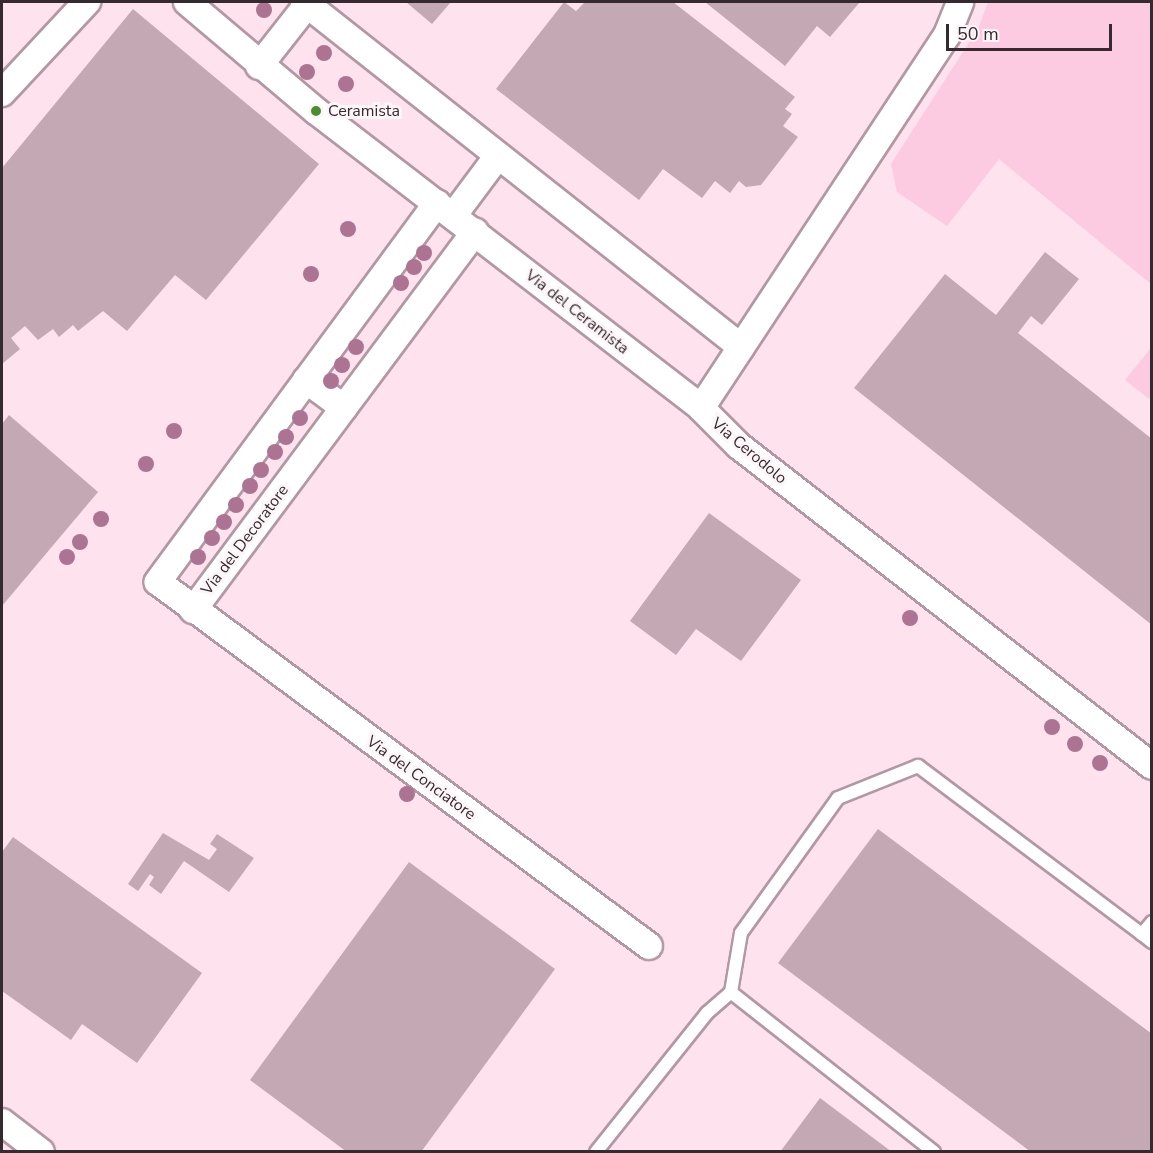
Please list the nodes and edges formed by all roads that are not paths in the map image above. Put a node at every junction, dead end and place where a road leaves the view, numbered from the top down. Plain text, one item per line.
1 (87, 2) edge
2 (187, 2) edge
3 (960, 2) edge
4 (305, 3) edge
5 (259, 66) junction
6 (2, 93) edge
7 (497, 157) junction
8 (445, 209) junction
9 (475, 232) junction
10 (741, 347) junction
11 (306, 380) junction
12 (344, 408) junction
13 (701, 408) junction
14 (193, 610) junction
15 (1152, 766) edge
16 (1152, 922) edge
17 (1147, 938) edge
18 (649, 945) dead end
19 (731, 992) junction
20 (2, 1122) edge
21 (41, 1152) edge
22 (596, 1152) edge
23 (934, 1152) edge

1 - 6 street
2 - 5 street, Via del Ceramista
3 - 10 street, Via Cerodolo
4 - 5 street
4 - 7 street
5 - 8 street, Via del Ceramista
7 - 8 street
7 - 10 street
8 - 9 street, Via del Ceramista
8 - 11 street, Via del Decoratore
9 - 12 street, Via del Decoratore
9 - 13 street, Via del Ceramista
10 - 13 street, Via Cerodolo
11 - 12 street
11 - 14 street, Via del Decoratore
12 - 14 street, Via del Decoratore
13 - 15 street, Via Cerodolo
14 - 18 street, Via del Conciatore
16 - 17 lane
17 - 19 lane
19 - 22 lane
19 - 23 lane
20 - 21 street

